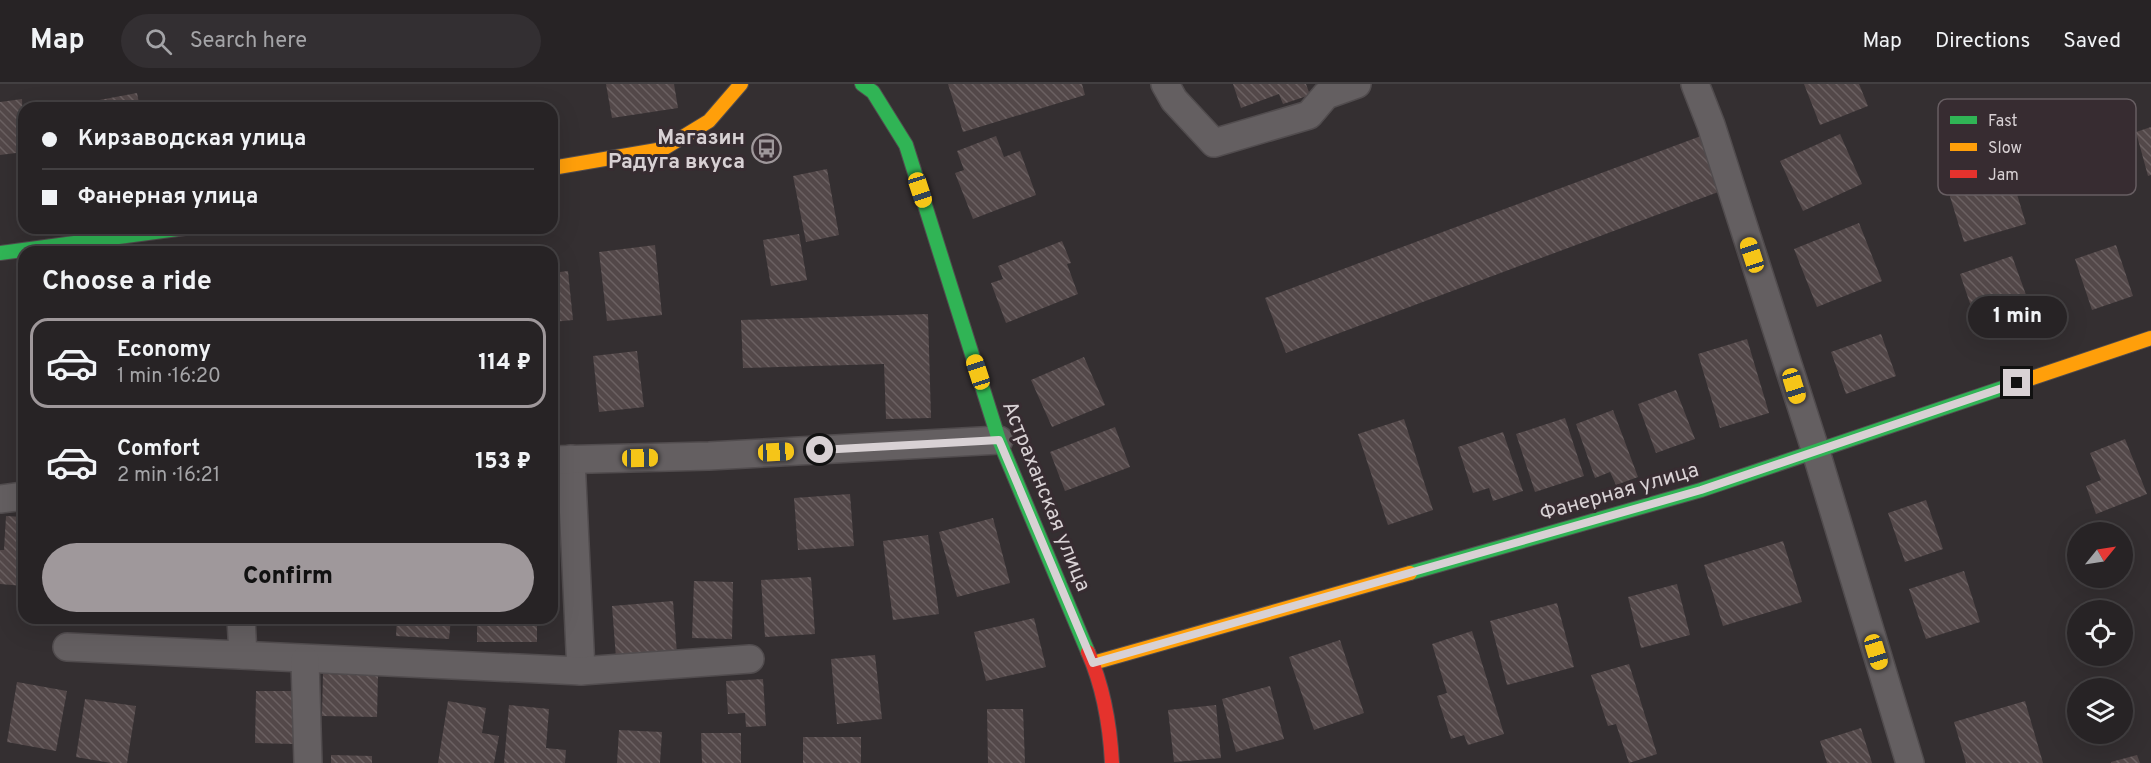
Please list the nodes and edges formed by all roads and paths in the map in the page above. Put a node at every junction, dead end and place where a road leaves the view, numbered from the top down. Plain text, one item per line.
1 (741, 84) edge
2 (1165, 84) edge
3 (1357, 84) edge
4 (1695, 84) edge
5 (874, 87) edge
6 (558, 167) edge
7 (141, 234) edge
8 (52, 246) edge
9 (18, 251) edge
10 (0, 253) edge
11 (2151, 338) edge
12 (999, 440) junction
13 (1816, 452) junction
14 (561, 460) edge
15 (18, 497) edge
16 (0, 500) edge
17 (241, 624) edge
18 (67, 647) dead end
19 (243, 655) junction
20 (750, 658) dead end
21 (305, 660) junction
22 (1093, 663) junction
23 (581, 671) junction
24 (308, 763) edge
25 (1112, 763) edge
26 (1910, 763) edge

1 - 6 street
2 - 3 street
4 - 13 street
5 - 12 street, Астраханская улица
7 - 8 street
9 - 10 street
11 - 13 street, Фанерная улица
12 - 14 street
12 - 22 street, Астраханская улица
13 - 22 street, Фанерная улица
13 - 26 street
14 - 23 street
15 - 16 street
17 - 19 street
18 - 19 street
19 - 21 street
20 - 23 street
21 - 23 street
21 - 24 street
22 - 25 street, Астраханская улица

